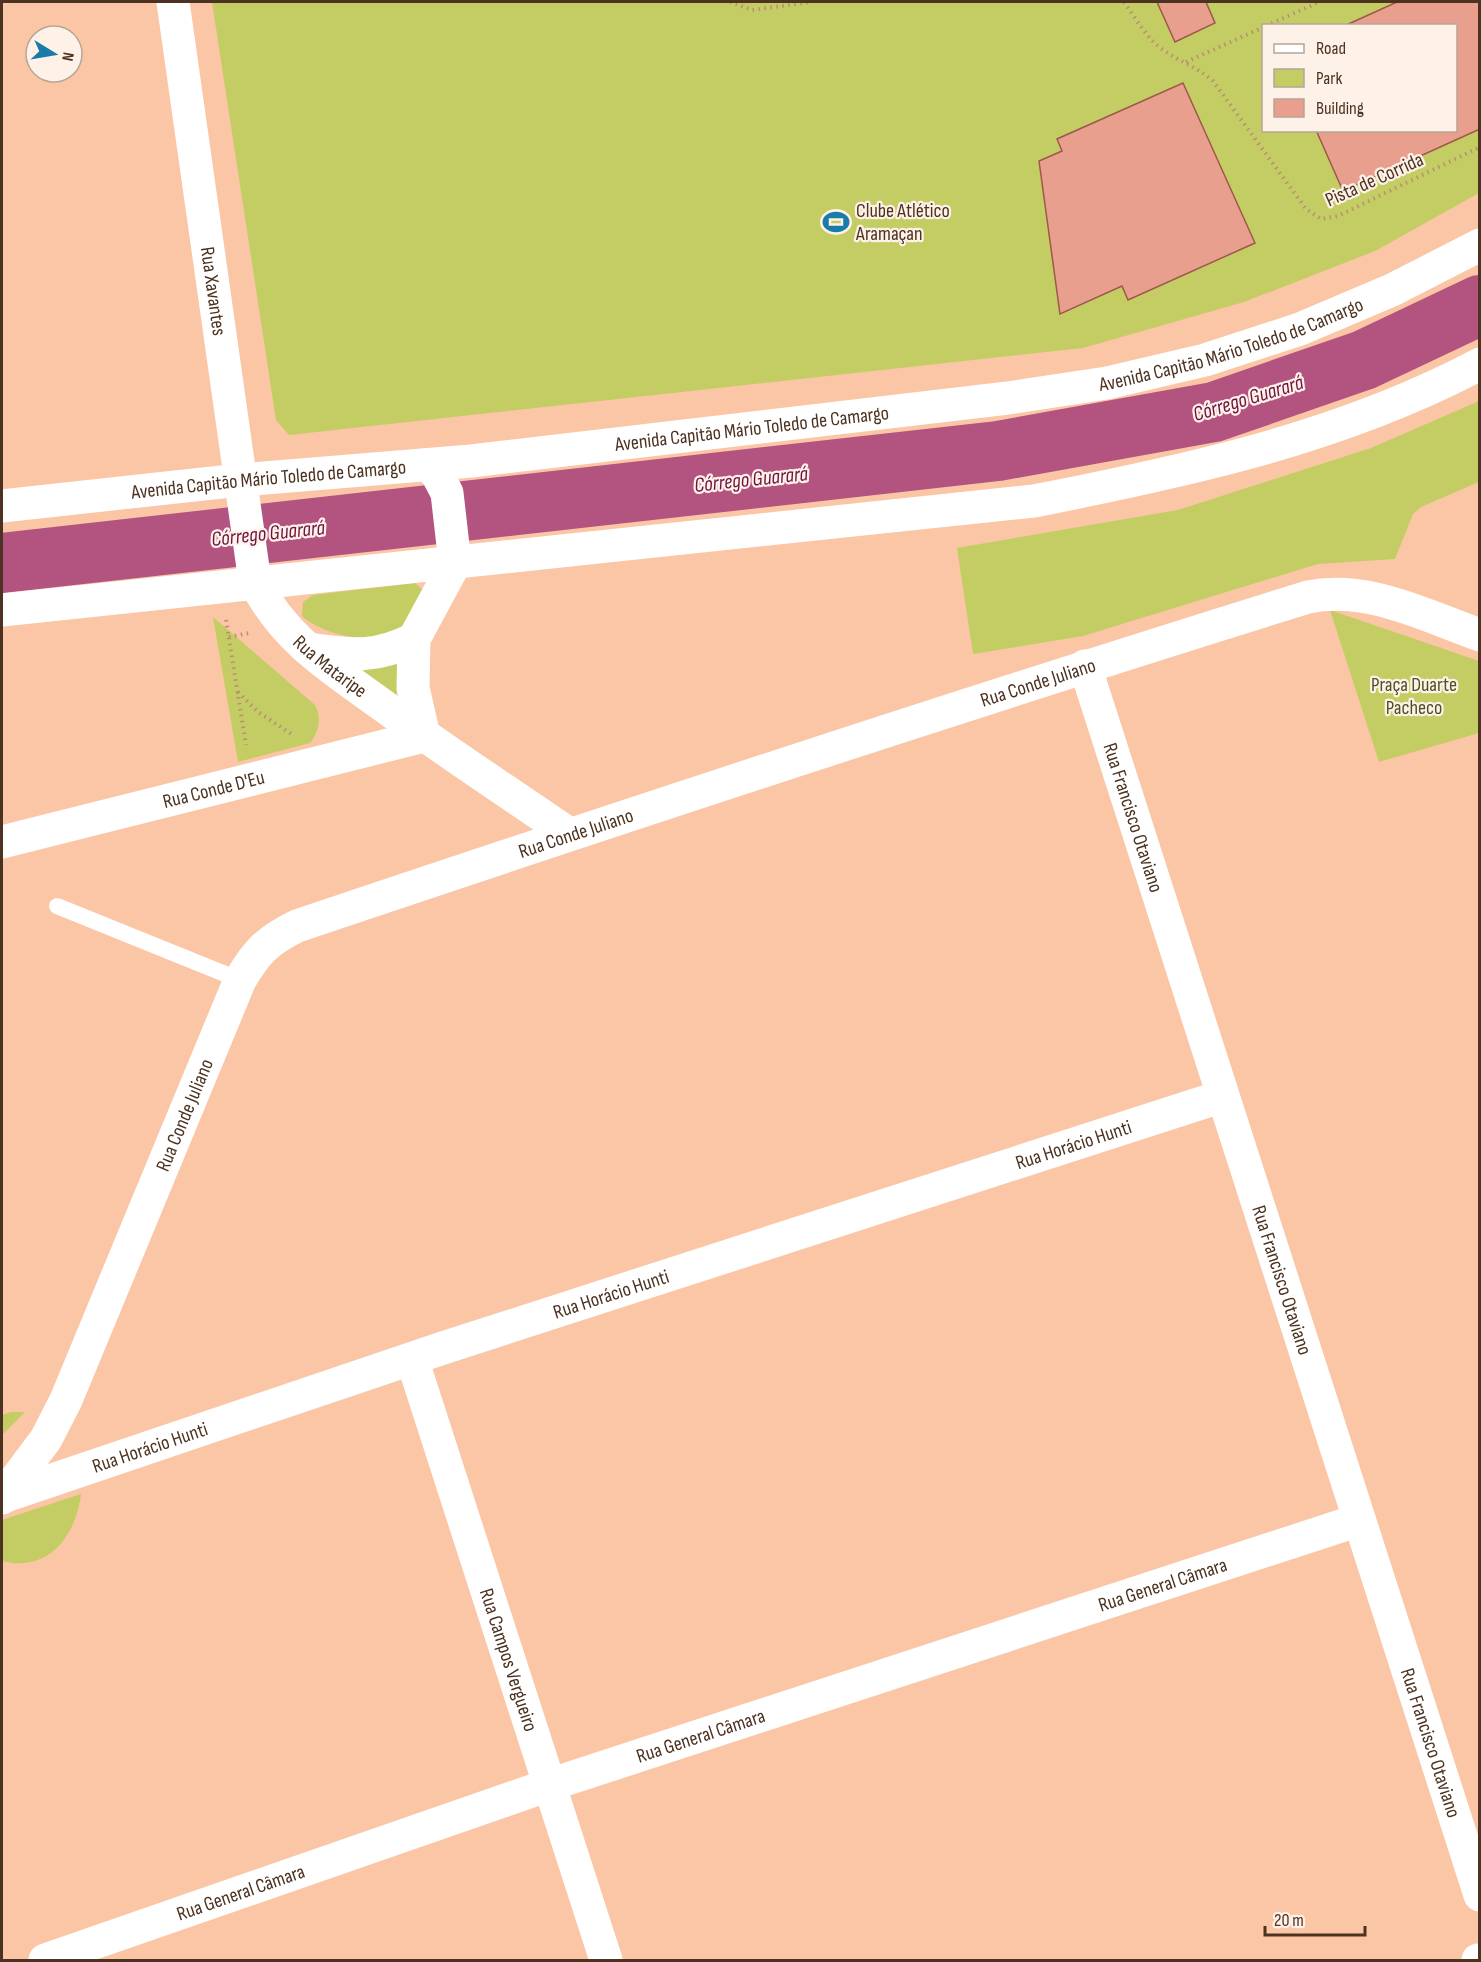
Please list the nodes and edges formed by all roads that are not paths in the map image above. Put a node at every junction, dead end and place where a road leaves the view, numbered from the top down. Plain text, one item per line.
1 (173, 2) edge
2 (1479, 245) edge
3 (1479, 364) edge
4 (426, 465) junction
5 (240, 480) junction
6 (2, 506) edge
7 (454, 553) junction
8 (253, 569) junction
9 (2, 610) edge
10 (1479, 635) edge
11 (414, 639) junction
12 (304, 648) junction
13 (1085, 666) junction
14 (424, 736) junction
15 (569, 834) junction
16 (2, 843) edge
17 (57, 906) dead end
18 (240, 980) junction
19 (1223, 1096) junction
20 (412, 1359) junction
21 (2, 1497) edge
22 (1359, 1520) junction
23 (549, 1785) junction
24 (1479, 1895) edge
25 (45, 1960) edge
26 (606, 1960) edge

1 - 5 street, Rua Xavantes
2 - 4 street, Avenida Capitão Mário Toledo de Camargo
3 - 7 street
4 - 5 street, Avenida Capitão Mário Toledo de Camargo
4 - 7 street
5 - 6 street, Avenida Capitão Mário Toledo de Camargo
5 - 8 street, Rua Xavantes
7 - 8 street
7 - 11 street
8 - 9 street
8 - 12 street, Rua Mataripe
10 - 13 street, Rua Conde Juliano
11 - 12 street
11 - 14 street
12 - 14 street, Rua Mataripe
13 - 15 street, Rua Conde Juliano
13 - 19 street, Rua Francisco Otaviano
14 - 15 street, Rua Mataripe
14 - 16 street, Rua Conde D'Eu
15 - 18 street, Rua Conde Juliano
17 - 18 lane
18 - 21 street, Rua Conde Juliano
19 - 20 street, Rua Horácio Hunti
19 - 22 street, Rua Francisco Otaviano
20 - 21 street, Rua Horácio Hunti
20 - 23 street, Rua Campos Vergueiro
22 - 23 street, Rua General Câmara
22 - 24 street, Rua Francisco Otaviano
23 - 25 street, Rua General Câmara
23 - 26 street, Rua Campos Vergueiro

